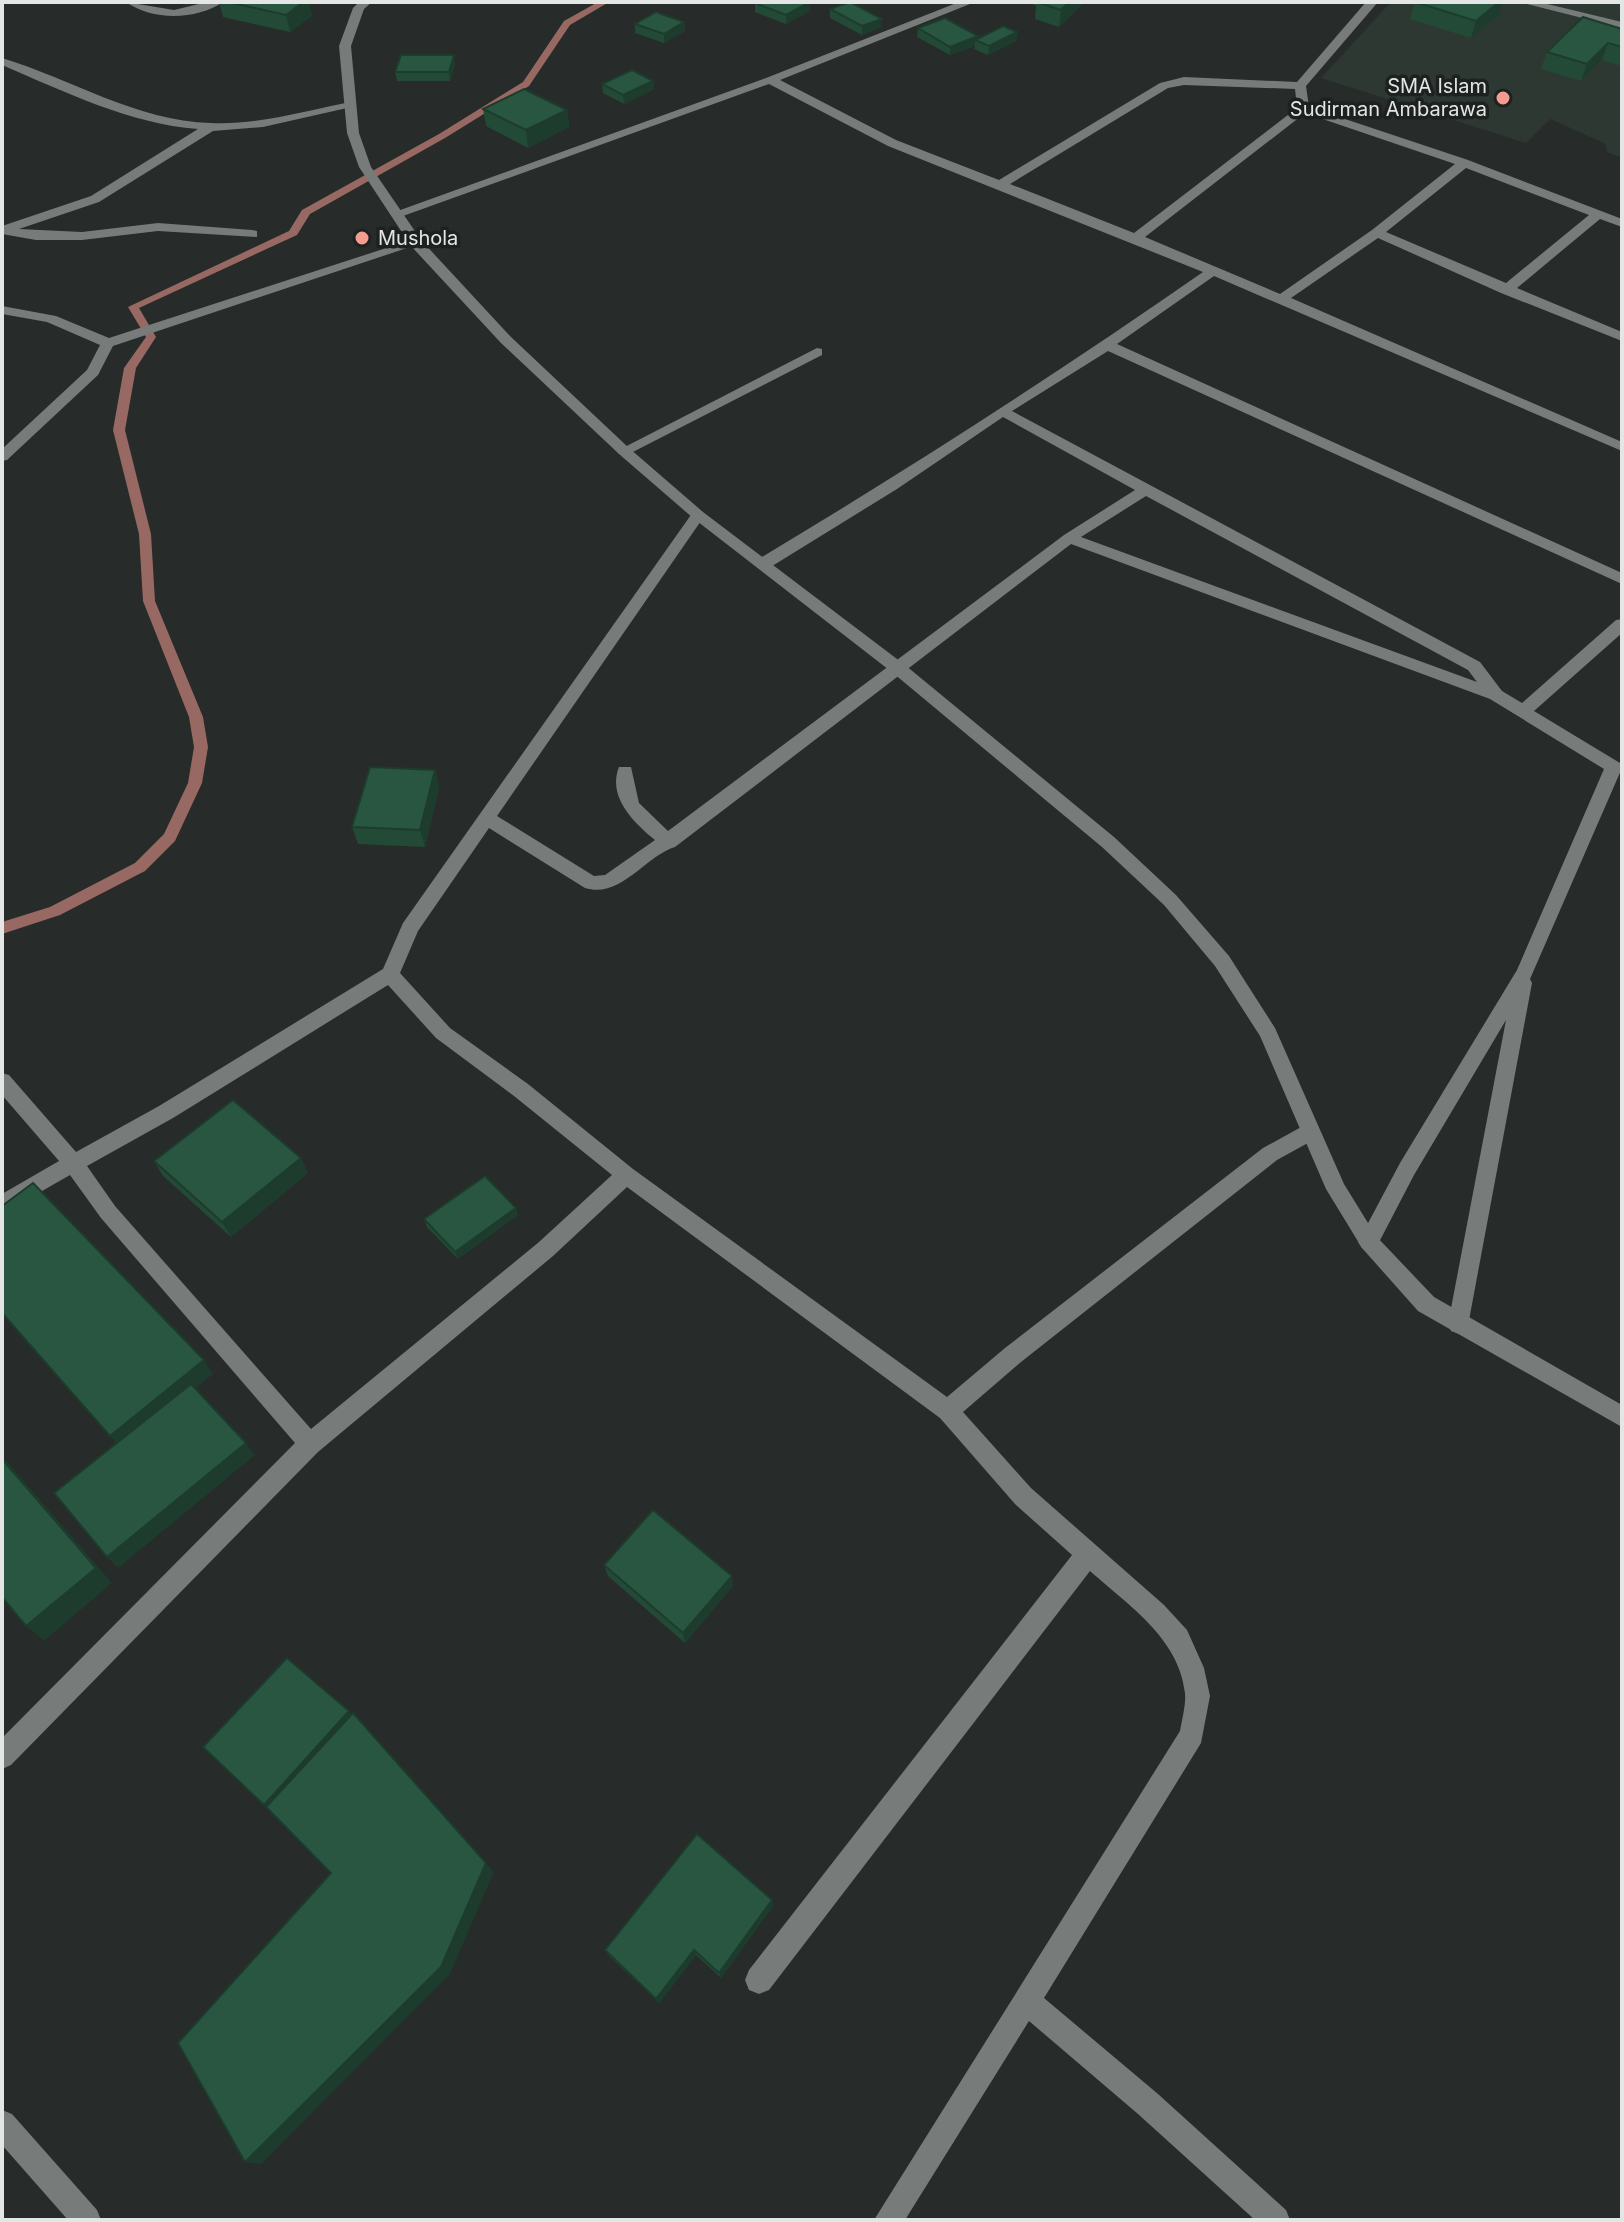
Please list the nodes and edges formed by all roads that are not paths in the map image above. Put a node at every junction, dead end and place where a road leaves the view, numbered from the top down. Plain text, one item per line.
1 (132, 2) edge
2 (217, 2) edge
3 (366, 2) edge
4 (969, 2) edge
5 (1372, 2) edge
6 (1525, 2) edge
7 (1622, 25) edge
8 (2, 61) edge
9 (770, 80) junction
10 (1300, 86) junction
11 (350, 106) junction
12 (1303, 109) junction
13 (210, 127) junction
14 (1464, 163) junction
15 (1000, 185) junction
16 (398, 213) junction
17 (1598, 214) junction
18 (1622, 223) edge
19 (3, 230) edge
20 (1377, 233) junction
21 (252, 234) dead end
22 (1136, 238) junction
23 (416, 243) junction
24 (1213, 271) junction
25 (1506, 290) junction
26 (1281, 299) junction
27 (2, 310) edge
28 (1622, 337) edge
29 (108, 343) junction
30 (1107, 345) junction
31 (817, 352) dead end
32 (1002, 411) junction
33 (1622, 447) edge
34 (624, 451) junction
35 (2, 457) edge
36 (1146, 490) junction
37 (698, 515) junction
38 (1069, 538) junction
39 (763, 564) junction
40 (1622, 579) edge
41 (1622, 624) edge
42 (899, 669) junction
43 (1496, 695) junction
44 (1523, 711) junction
45 (1618, 770) edge
46 (625, 771) dead end
47 (487, 818) junction
48 (669, 842) junction
49 (1525, 972) junction
50 (390, 974) junction
51 (2, 1081) edge
52 (1310, 1132) junction
53 (73, 1163) junction
54 (626, 1175) junction
55 (2, 1205) edge
56 (1369, 1242) junction
57 (1459, 1324) junction
58 (948, 1411) junction
59 (1622, 1417) edge
60 (310, 1444) junction
61 (1087, 1555) junction
62 (2, 1756) edge
63 (759, 1980) dead end
64 (1026, 2001) junction
65 (2, 2124) edge
66 (87, 2220) edge
67 (888, 2220) edge
68 (1276, 2220) edge

1 - 2 street
3 - 11 street
4 - 9 street
5 - 10 street
6 - 7 street
8 - 13 street
9 - 15 street
9 - 16 street
10 - 12 street
10 - 15 street
11 - 13 street
11 - 16 street
12 - 14 street
12 - 22 street
13 - 19 street
14 - 17 street
14 - 20 street
15 - 22 street
16 - 23 street
17 - 18 street
17 - 25 street
19 - 21 street
20 - 25 street
20 - 26 street
22 - 24 street
23 - 29 street
23 - 34 street
24 - 26 street
24 - 30 street
25 - 28 street
26 - 33 street
27 - 29 street
29 - 35 street
30 - 32 street
30 - 40 street
31 - 34 street
32 - 36 street
32 - 39 street
34 - 37 street
36 - 38 street
36 - 43 street
37 - 39 street
37 - 47 street
38 - 42 street
38 - 43 street
39 - 42 street
41 - 44 street
42 - 48 street
42 - 52 street
43 - 44 street
44 - 45 street
45 - 49 street
46 - 48 street
47 - 48 street
47 - 50 street
49 - 56 street
49 - 57 street
50 - 53 street
50 - 54 street
51 - 53 street
52 - 56 street
52 - 58 street
53 - 55 street
53 - 60 street
54 - 58 street
54 - 60 street
56 - 57 street
57 - 59 street
58 - 61 street
60 - 62 street
61 - 63 street
61 - 64 street
64 - 67 street
64 - 68 street
65 - 66 street

